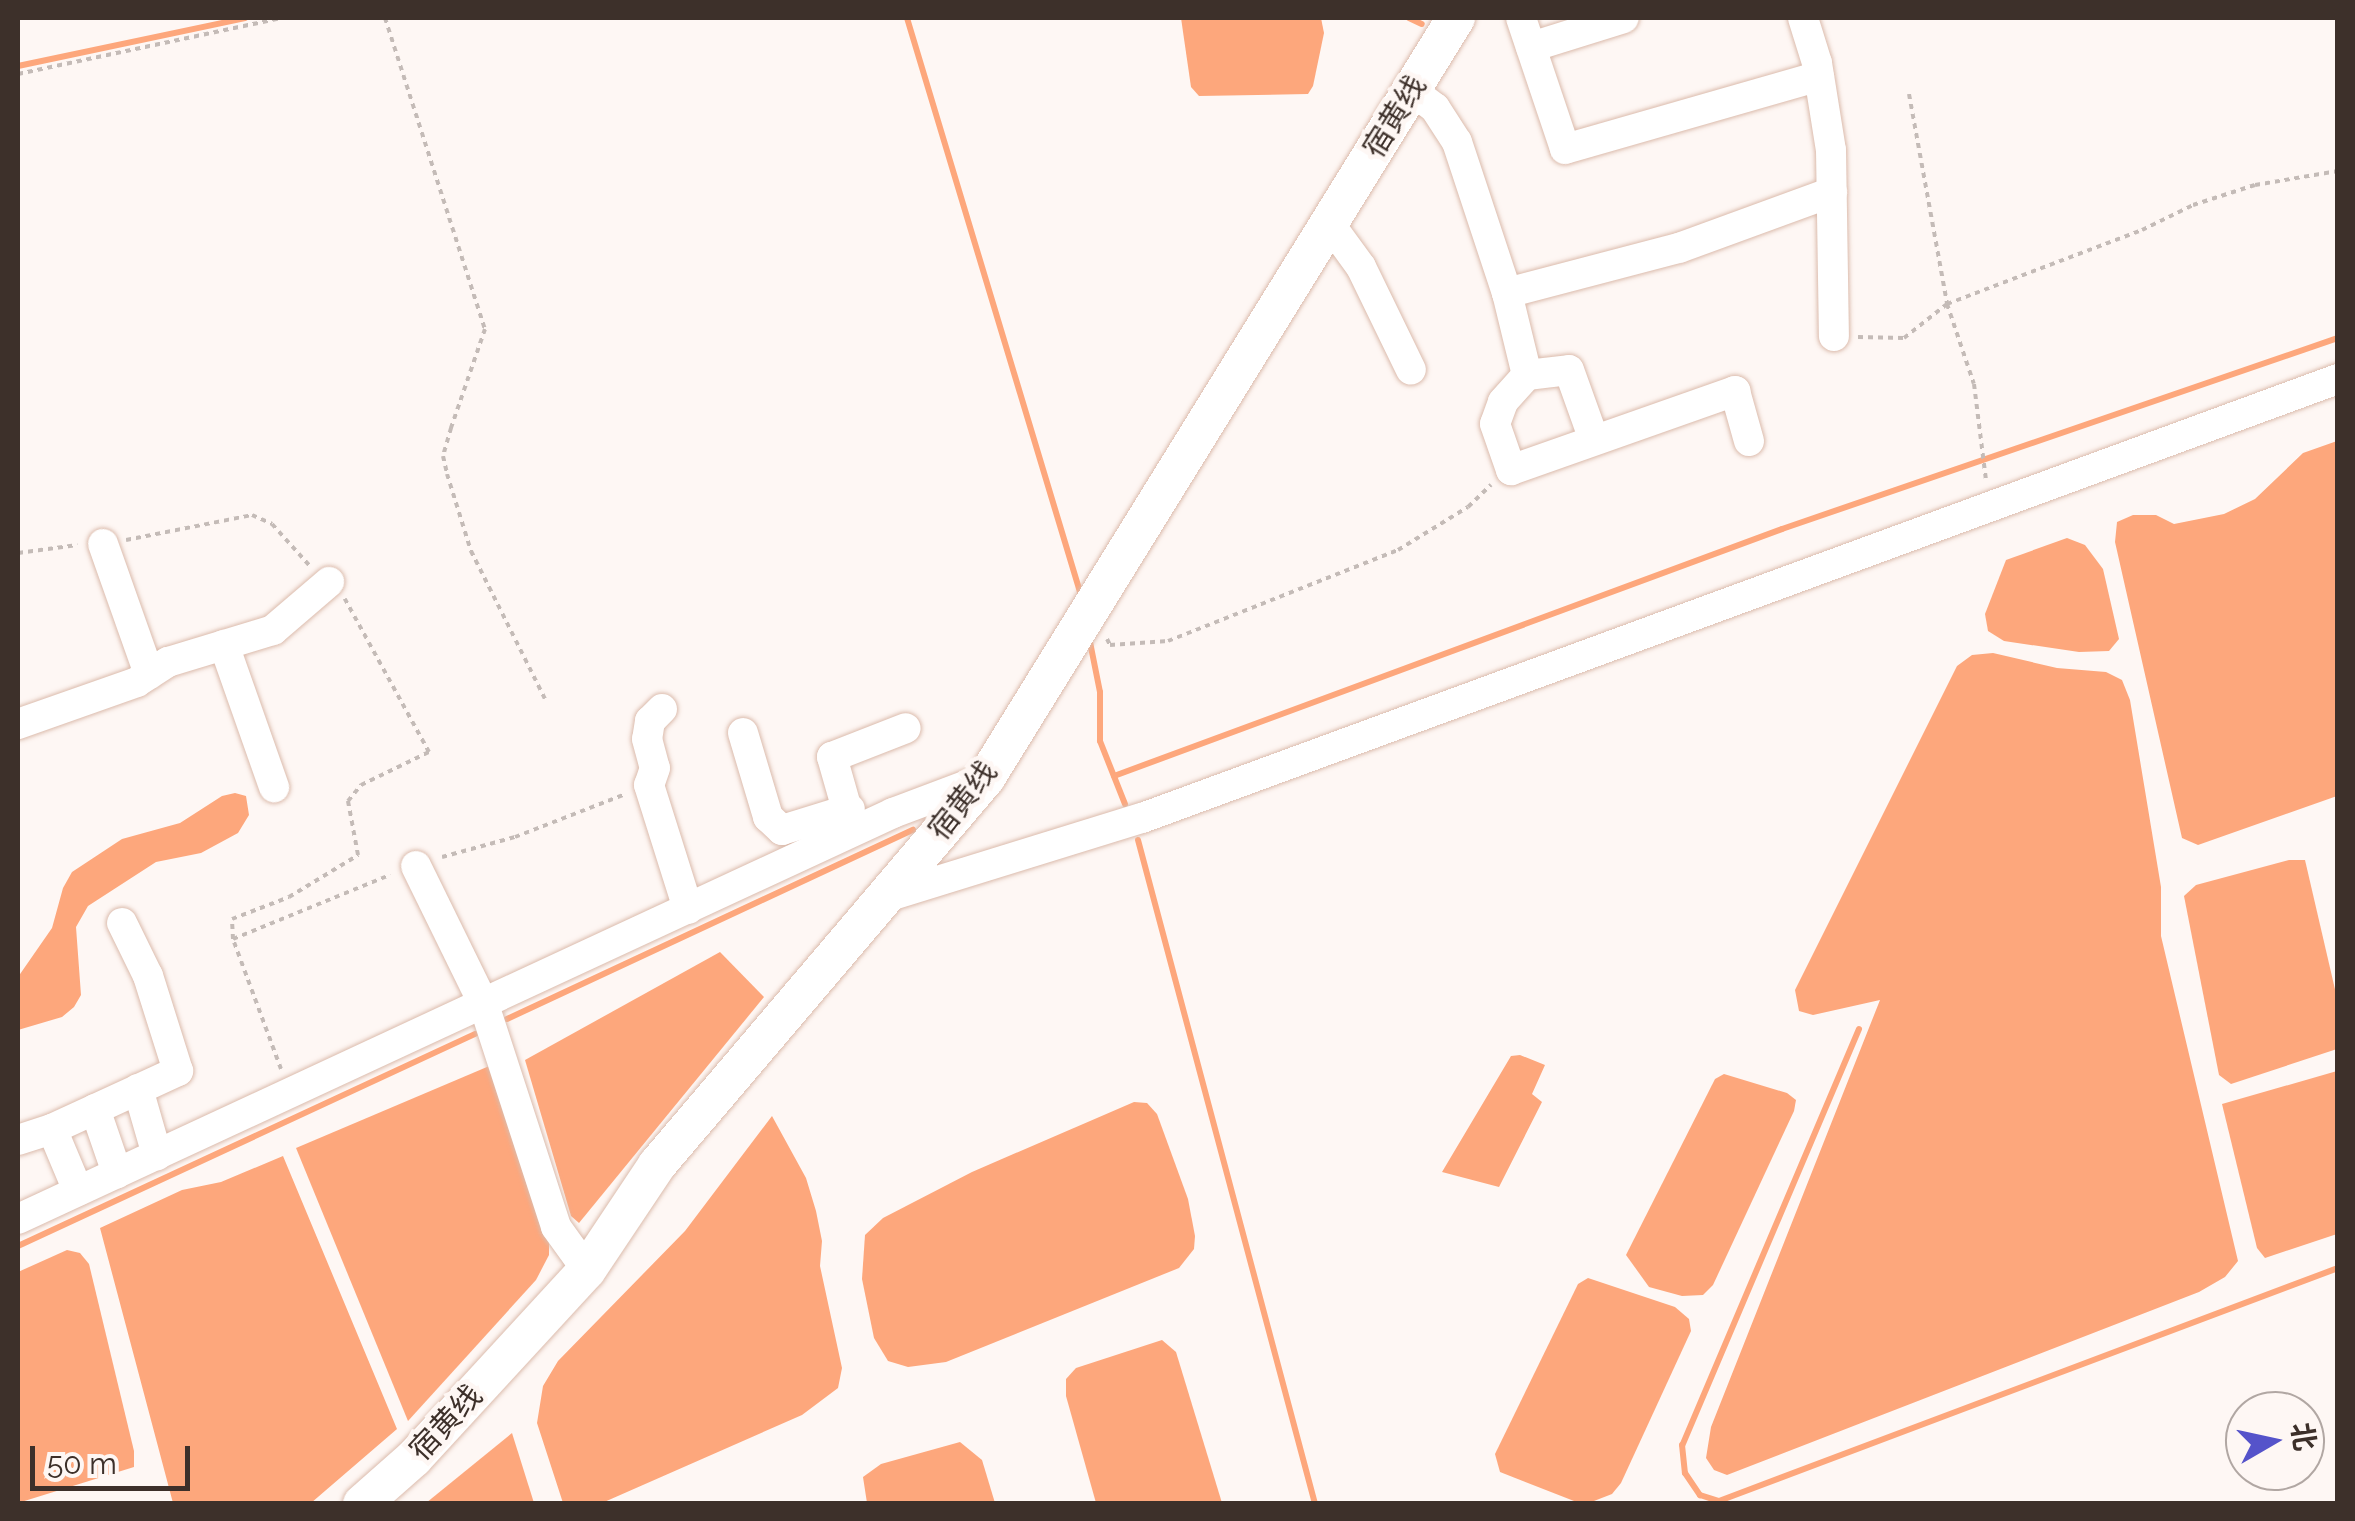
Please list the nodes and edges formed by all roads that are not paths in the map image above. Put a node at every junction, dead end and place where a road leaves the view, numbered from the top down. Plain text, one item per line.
1 (1456, 18) edge
2 (1521, 18) edge
3 (1624, 18) edge
4 (1803, 18) edge
5 (1531, 47) junction
6 (1819, 76) junction
7 (1411, 90) junction
8 (1832, 192) junction
9 (1329, 223) junction
10 (1507, 293) junction
11 (1834, 336) road end
12 (1411, 370) dead end
13 (1527, 374) junction
14 (2338, 378) edge
15 (1594, 440) junction
16 (1749, 441) dead end
17 (103, 544) dead end
18 (329, 582) dead end
19 (224, 645) junction
20 (149, 674) junction
21 (662, 709) dead end
22 (18, 724) edge
23 (906, 728) dead end
24 (743, 733) dead end
25 (986, 778) junction
26 (274, 787) dead end
27 (852, 821) junction
28 (416, 866) dead end
29 (883, 898) junction
30 (688, 909) junction
31 (122, 923) dead end
32 (484, 1005) junction
33 (138, 1089) junction
34 (95, 1109) junction
35 (52, 1129) junction
36 (18, 1140) edge
37 (157, 1154) junction
38 (117, 1173) junction
39 (78, 1191) junction
40 (18, 1218) edge
41 (587, 1270) junction
42 (362, 1504) edge

1 - 7 main road, 宿黄线
2 - 5 street
3 - 5 street
4 - 6 street
5 - 6 street
6 - 8 street
7 - 9 main road, 宿黄线
7 - 10 street
8 - 10 street
8 - 11 street
9 - 12 street
9 - 25 main road, 宿黄线
10 - 13 street
13 - 15 street
13 - 15 street
14 - 29 street
15 - 16 street
17 - 20 street
18 - 19 street
19 - 20 street
19 - 26 street
20 - 22 street
21 - 30 street
23 - 27 street
24 - 27 street
25 - 27 street
25 - 29 main road, 宿黄线
27 - 30 street
28 - 32 street
29 - 41 main road, 宿黄线
30 - 32 street
31 - 33 street
32 - 37 street
32 - 41 street
33 - 34 street
33 - 37 street
34 - 35 street
34 - 38 street
35 - 36 street
35 - 39 street
37 - 38 street
38 - 39 street
39 - 40 street
41 - 42 main road, 宿黄线

